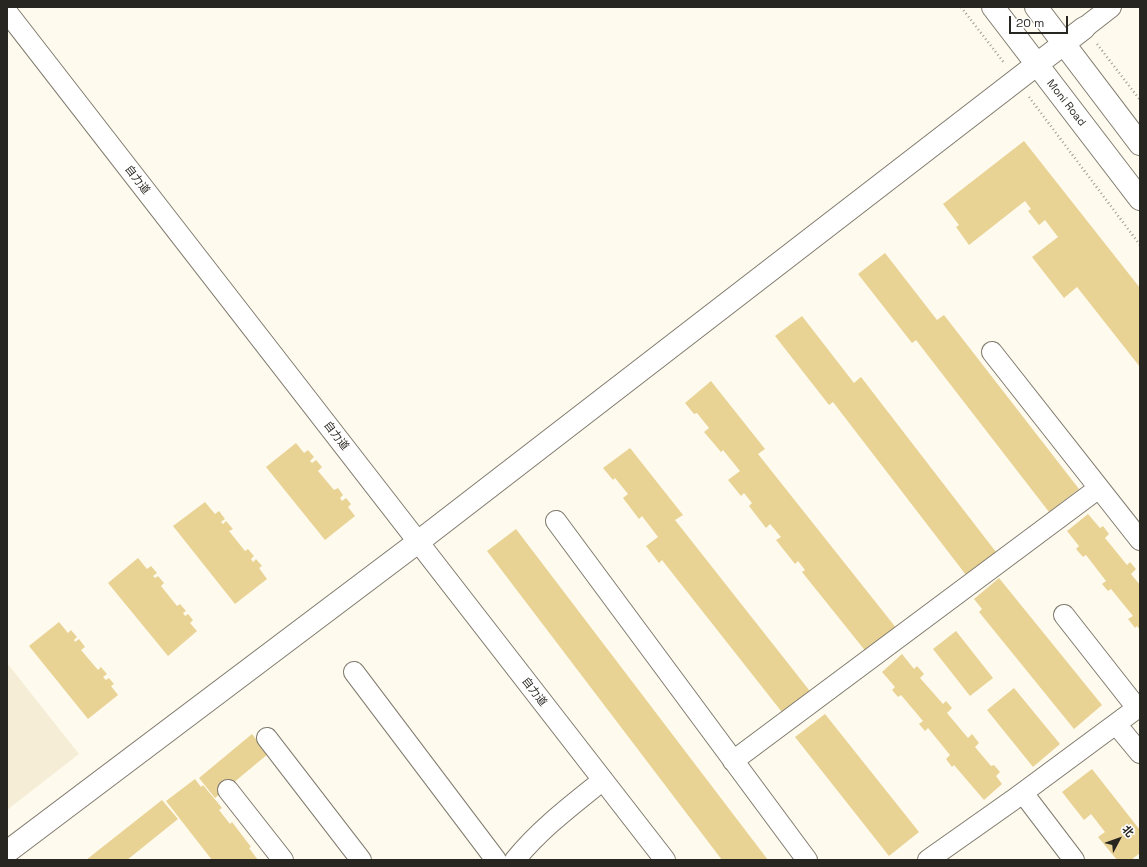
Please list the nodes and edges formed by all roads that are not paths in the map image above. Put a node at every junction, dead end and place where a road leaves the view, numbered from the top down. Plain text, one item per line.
1 (993, 7) edge
2 (1036, 7) edge
3 (1111, 7) edge
4 (7, 12) edge
5 (1084, 28) joint
6 (1064, 43) junction
7 (1036, 64) junction
8 (1140, 144) edge
9 (1140, 199) edge
10 (992, 352) dead end
11 (1099, 488) junction
12 (556, 521) dead end
13 (1140, 540) edge
14 (418, 542) junction
15 (1064, 615) dead end
16 (354, 672) dead end
17 (1138, 707) edge
18 (1116, 724) junction
19 (267, 738) dead end
20 (1140, 753) edge
21 (734, 761) junction
22 (603, 780) junction
23 (228, 790) dead end
24 (1023, 793) junction
25 (7, 852) edge
26 (283, 860) edge
27 (361, 860) edge
28 (496, 860) edge
29 (515, 860) edge
30 (665, 860) edge
31 (807, 860) edge
32 (928, 860) edge
33 (1074, 860) edge

1 - 7 main road, Moni Road
2 - 6 main road
3 - 5 street
4 - 14 street, 自力道
5 - 6 main road
6 - 7 main road
6 - 8 main road
7 - 9 main road, Moni Road
7 - 14 main road
10 - 11 street
11 - 13 street
11 - 21 street
12 - 21 street
14 - 22 street, 自力道
14 - 25 main road
15 - 17 street
16 - 28 street
17 - 18 street
18 - 20 street
18 - 24 street
19 - 27 street
21 - 31 street
22 - 29 street
22 - 30 street, 自力道
23 - 26 street
24 - 32 street
24 - 33 street

